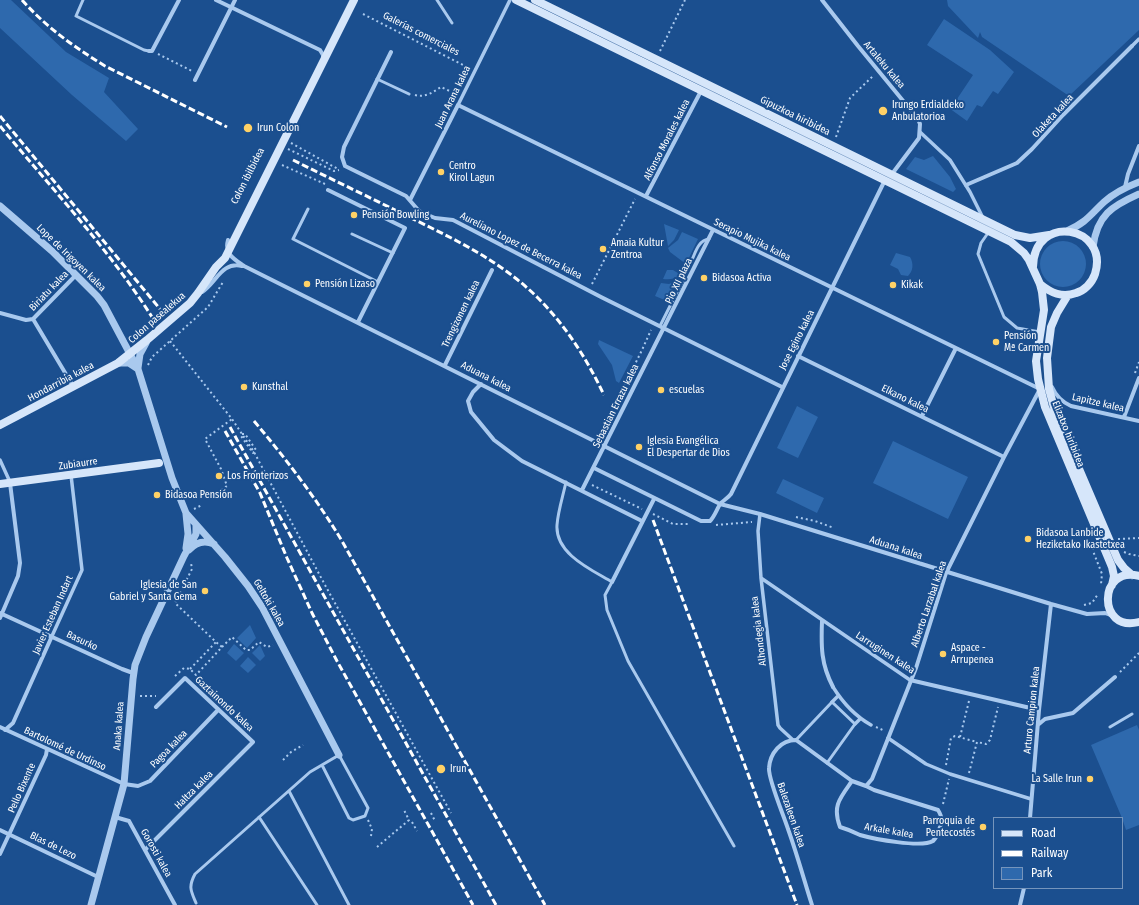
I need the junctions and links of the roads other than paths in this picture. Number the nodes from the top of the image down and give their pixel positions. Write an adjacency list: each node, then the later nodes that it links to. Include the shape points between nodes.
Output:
1 (83, 0): 16 (lane, via 76,16)
2 (180, 0): 16 (street)
3 (216, 0): 12 (street)
4 (236, 0): 12 (street)
5 (348, 0): 17 (main road, Colon ibilbidea)
6 (354, 0): 19 (main road, Colon ibilbidea)
7 (437, 0): 13 (lane)
8 (510, 0): 24 (street, Juan Arana kalea)
9 (516, 0): 22 (main road, Gipuzkoa hiribidea)
10 (535, 0): 27 (main road, Gipuzkoa hiribidea)
11 (822, 0): 25 (street, Artaleku kalea, via 918,119)
12 (232, 8): 17 (street); 21 (street)
13 (452, 23)
14 (1139, 39): 15 (street, Olaketa kalea)
15 (1132, 46): 30 (street, Olaketa kalea, via 1017,163)
16 (150, 51)
17 (322, 52): 19 (street); 45 (main road, Colon ibilbidea)
18 (390, 52): 20 (street, Aureliano Lopez de Becerra kalea)
19 (323, 61): 48 (main road, Colon ibilbidea)
20 (377, 79): 23 (lane); 35 (street, Aureliano Lopez de Becerra kalea, via 344,147 342,157 345,166)
21 (195, 80)
22 (701, 91): 28 (main road, Gipuzkoa hiribidea); 34 (street, Alfonso Morales kalea)
23 (409, 94)
24 (458, 105): 34 (street, Serapio Mujika kalea); 35 (street, Juan Arana kalea)
25 (920, 132): 27 (street, via 919,138); 30 (street, via 950,160)
26 (1139, 146): 31 (street)
27 (891, 175): 28 (street); 38 (main road, Gipuzkoa hiribidea)
28 (884, 181): 41 (main road, Elizatxo hiribidea); 58 (street, Jose Egino kalea)
29 (1139, 182): 31 (street)
30 (966, 185): 38 (street)
31 (1125, 187): 40 (street, via 1084,222)
32 (328, 190): 47 (street, via 405,228)
33 (1139, 194): 46 (street, via 1105,214 1096,230)
34 (646, 196): 39 (street, Serapio Mujika kalea)
35 (410, 200): 64 (street, Aureliano Lopez de Becerra kalea, via 419,211 435,218 452,220)
36 (0, 206): 53 (street, Lope de Irigoyen kalea)
37 (308, 209): 55 (lane, via 293,239)
38 (985, 221): 43 (main road, Gipuzkoa hiribidea, via 1022,237 1036,238)
39 (714, 230): 44 (street, Pio XII plaza); 58 (street, Serapio Mujika kalea)
40 (1068, 231): 43 (main road); 46 (main road, via 1078,233)
41 (988, 232): 51 (main road, Elizatxo hiribidea, via 1017,247); 65 (lane, via 978,254 1004,317 1016,328)
42 (352, 234): 47 (lane)
43 (1049, 235): 51 (main road, via 1036,249)
44 (709, 239): 49 (lane, Pio XII plaza, via 701,242); 64 (street, Pio XII plaza, via 668,322)
45 (228, 240): 48 (street); 54 (main road, Colon ibilbidea)
46 (1093, 247): 60 (main road, via 1097,257 1094,278 1078,292)
47 (393, 254): 55 (street)
48 (226, 255): 50 (street, Aduana kalea); 54 (main road, Colon pasealekua)
49 (691, 262)
50 (244, 266): 59 (street, via 227,267 209,287); 63 (street, Aduana kalea)
51 (1033, 267): 57 (main road, Elizatxo hiribidea)
52 (492, 270): 71 (street, Trengizonen kalea)
53 (76, 275): 62 (street, Biriatu kalea); 68 (street, Lope de Irigoyen kalea, via 104,305)
54 (210, 276): 59 (main road, Colon pasealekua)
55 (378, 282): 63 (street)
56 (682, 282): 64 (lane, Pio XII plaza)
57 (1040, 284): 60 (main road, via 1058,295); 65 (main road, Elizatxo hiribidea, via 1044,302)
58 (832, 288): 67 (street, Serapio Mujika kalea); 69 (street, Jose Egino kalea)
59 (196, 295): 66 (main road, Colon pasealekua)
60 (1068, 295): 73 (main road, Elizatxo hiribidea, via 1051,328)
61 (0, 313): 62 (street, via 26,320)
62 (33, 319): 76 (street)
63 (358, 322): 71 (street, Aduana kalea)
64 (661, 327): 77 (street, Aureliano Lopez de Becerra kalea); 83 (street, Sebastian Errazu kalea)
65 (1040, 332): 78 (main road, Elizatxo hiribidea, via 1036,361)
66 (148, 339): 68 (main road, Colon pasealekua); 72 (street, Geltoki kalea, via 140,354)
67 (956, 348): 78 (street, Serapio Mujika kalea); 79 (street)
68 (130, 354): 70 (main road, Hondarribia kalea); 72 (street, Geltoki kalea)
69 (798, 356): 77 (street, Jose Egino kalea); 79 (street, Elkano kalea)
70 (118, 363): 72 (street, via 129,363); 76 (main road, Hondarribia kalea)
71 (445, 366): 75 (street, Aduana kalea)
72 (138, 369): 84 (street, Geltoki kalea)
73 (1047, 374): 80 (street, Lapitze kalea, via 1053,390 1066,404); 105 (main road, Elizatxo hiribidea, via 1056,414 1118,560)
74 (1139, 378): 80 (street)
75 (482, 384): 83 (street, Aduana kalea); 91 (street, via 472,392 468,401 471,412 484,429 522,461)
76 (73, 386): 82 (main road, Hondarribia kalea)
77 (782, 387): 96 (street, Jose Egino kalea, via 731,494)
78 (1040, 389): 85 (street, Alberto Larzabal kalea); 108 (main road, Elizatxo hiribidea, via 1045,407 1112,567)
79 (922, 416): 85 (street, Elkano kalea)
80 (1124, 417): 81 (street, Lapitze kalea)
81 (1139, 420)
82 (0, 425)
83 (605, 446): 88 (street, Sebastian Errazu kalea); 96 (street, Aduana kalea)
84 (165, 455): 87 (street); 89 (street, Geltoki kalea)
85 (1004, 457): 104 (street, Alberto Larzabal kalea)
86 (0, 460): 92 (street)
87 (160, 463): 89 (street); 90 (main road, Zubiaurre)
88 (594, 468): 94 (street, Sebastian Errazu kalea); 95 (street)
89 (170, 471): 97 (street, Geltoki kalea)
90 (71, 475): 92 (main road, Zubiaurre); 115 (street, Javier Esteban Indart, via 82,570)
91 (566, 482): 94 (street); 107 (lane, via 557,526 559,538 566,551 577,561)
92 (10, 483): 93 (main road, Zubiaurre); 110 (street, via 20,563 18,576)
93 (0, 484)
94 (582, 490): 99 (street)
95 (654, 499): 96 (street, via 701,521 710,521); 99 (street)
96 (720, 504): 98 (street, Aduana kalea)
97 (186, 513): 100 (street, Geltoki kalea); 101 (street, Anaka kalea)
98 (760, 514): 104 (street, Aduana kalea); 106 (street, Alhondegia kalea, via 758,530)
99 (642, 521): 107 (street)
100 (198, 529): 101 (street); 102 (street, Geltoki kalea); 103 (street, Anaka kalea)
101 (188, 538): 103 (street, Anaka kalea)
102 (214, 544): 103 (street, Anaka kalea, via 199,542); 137 (street, Geltoki kalea, via 262,608)
103 (184, 556): 116 (street, Anaka kalea, via 146,637)
104 (946, 573): 109 (street, Aduana kalea); 118 (street, Alberto Larzabal kalea)
105 (1135, 576): 108 (main road, via 1122,577)
106 (761, 578): 112 (street, Larruginen kalea); 134 (street, Alhondegia kalea, via 778,724)
107 (612, 582): 150 (lane, via 605,595 607,610 628,661)
108 (1112, 585): 111 (main road, Elizatxo hiribidea, via 1107,602)
109 (1051, 604): 111 (street, Aduana kalea, via 1088,614 1105,613); 124 (street, Arturo Campion kalea)
110 (1, 615): 115 (street, Basurko)
111 (1114, 616): 113 (main road, via 1121,621)
112 (822, 621): 118 (street, Larruginen kalea); 119 (street, via 821,650 826,675)
113 (1135, 623): 114 (main road)
114 (1139, 629)
115 (52, 636): 116 (street, Basurko); 132 (street, Javier Esteban Indart, via 14,722)
116 (133, 673): 141 (street, Anaka kalea)
117 (1115, 678): 128 (street, via 1073,713 1045,719)
118 (910, 680): 124 (street, Larruginen kalea); 133 (street, Alberto Larzabal kalea)
119 (833, 687): 120 (street)
120 (838, 696): 121 (street); 126 (street)
121 (832, 702): 127 (lane); 134 (lane)
122 (156, 707): 123 (street, Gaztainondo kalea, via 185,678)
123 (218, 710): 135 (street, Gaztainondo kalea); 141 (street, Pagoa kalea, via 150,781 138,786)
124 (1039, 710): 128 (street, Arturo Campion kalea)
125 (1132, 714): 131 (lane)
126 (860, 719): 127 (street); 129 (street)
127 (855, 724): 138 (lane)
128 (1039, 724): 144 (street, Arturo Campion kalea)
129 (871, 726)
130 (0, 727): 132 (street, Bartolomé de Urdinso)
131 (1110, 727)
132 (5, 730): 136 (street, Bartolomé de Urdinso)
133 (888, 738): 142 (street, Alberto Larzabal kalea, via 872,779); 144 (street, via 926,764)
134 (794, 740): 138 (street, Arkale kalea); 160 (street, Balezaleen kalea, via 780,745 775,750 769,773)
135 (253, 742): 151 (street, Haltza kalea)
136 (47, 749): 141 (street, Bartolomé de Urdinso); 149 (street, Pello Bixente)
137 (339, 755): 139 (lane); 139 (lane, via 368,808 366,816 354,820 349,818)
138 (827, 763): 140 (street, Arkale kalea)
139 (322, 765): 143 (lane)
140 (852, 781): 142 (street, Arkale kalea); 142 (street, Arkale kalea, via 838,805 836,815 840,826 861,835 910,844 925,844 936,838 942,820 938,810)
141 (124, 784): 145 (street, Anaka kalea)
142 (866, 786)
143 (289, 791): 146 (lane); 159 (lane)
144 (1031, 799): 147 (street, Arturo Campion kalea)
145 (115, 817): 151 (street, Gorosti kalea, via 129,821); 153 (street, Anaka kalea)
146 (259, 817): 155 (lane, via 195,874 190,890); 158 (lane)
147 (1030, 817)
148 (0, 830): 149 (street, Blas de Lezo)
149 (9, 834): 152 (street, Pello Bixente); 153 (street, Blas de Lezo)
150 (734, 846)
151 (145, 850): 157 (street, Gorosti kalea)
152 (0, 854)
153 (98, 878): 156 (street, Anaka kalea)
154 (1024, 889): 161 (street)
155 (196, 903)
156 (93, 904)
157 (175, 905)
158 (318, 905)
159 (349, 905)
160 (812, 905)
161 (1020, 905)

